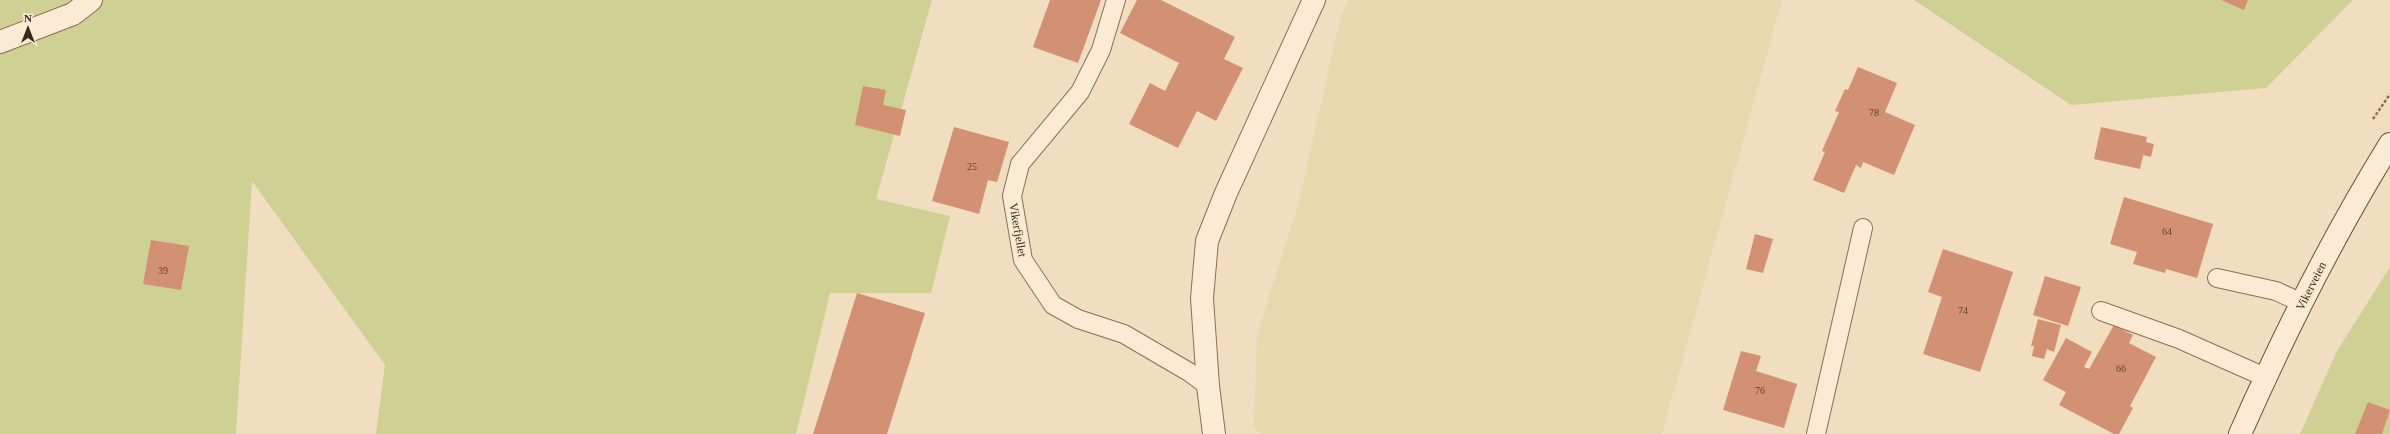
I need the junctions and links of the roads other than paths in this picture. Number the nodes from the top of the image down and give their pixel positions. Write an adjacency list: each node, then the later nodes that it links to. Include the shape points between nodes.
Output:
1 (91, 0): 4 (street, via 73,14)
2 (1116, 0): 11 (lane, Vikerfjellet, via 1101,50 1080,92 1020,164 1012,196 1023,260 1053,305 1078,319 1124,334)
3 (1314, 0): 11 (street, via 1226,192 1207,242 1202,298)
4 (0, 42)
5 (2390, 144): 8 (street, Vikerveien, via 2355,201)
6 (1863, 228): 13 (lane)
7 (2217, 278): 8 (lane, via 2276,291)
8 (2302, 303): 10 (street, Vikerveien)
9 (2101, 311): 10 (lane, via 2179,339)
10 (2267, 378): 14 (street, Vikerveien)
11 (1208, 386): 12 (street)
12 (1214, 434)
13 (1816, 434)
14 (2240, 434)

